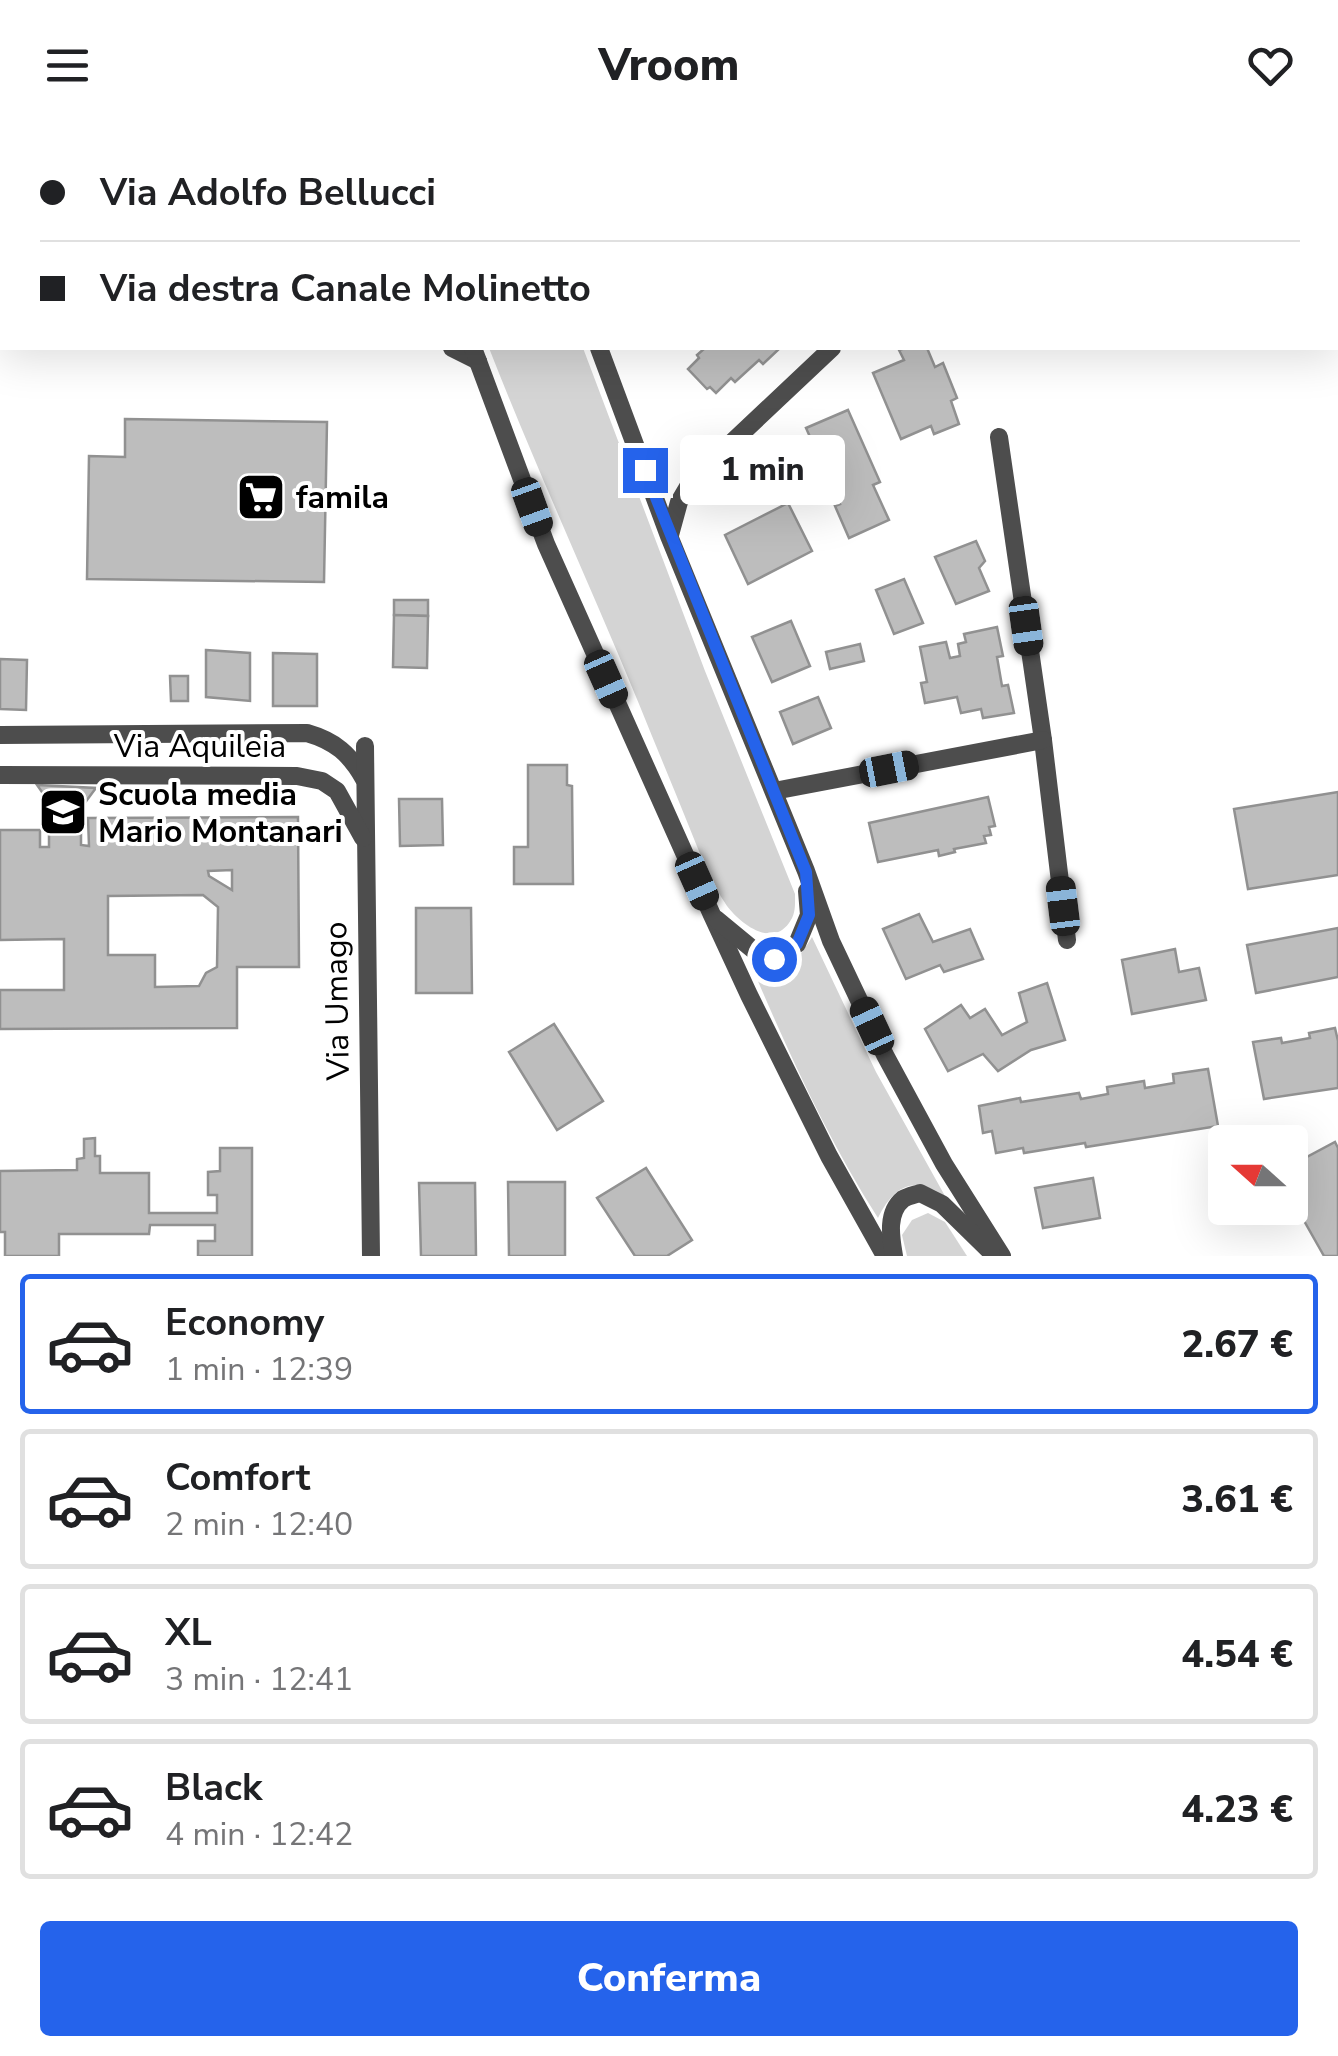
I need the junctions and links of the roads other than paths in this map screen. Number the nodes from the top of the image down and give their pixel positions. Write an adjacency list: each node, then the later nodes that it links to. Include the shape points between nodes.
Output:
1 (600, 350): 5 (street)
2 (830, 350): 5 (street, via 692,480)
3 (476, 354): 14 (street, via 546,544)
4 (1000, 438): 7 (street)
5 (670, 536): 11 (street)
6 (0, 735): 10 (street, Via Aquileia, via 307,733 340,748)
7 (1043, 740): 11 (street); 15 (street)
8 (364, 746): 10 (street, Via Umago)
9 (0, 775): 12 (street, Via Aquileia, via 322,780 337,791)
10 (365, 779): 12 (street, Via Umago)
11 (774, 792): 13 (street)
12 (365, 842): 16 (street, Via Umago)
13 (806, 872): 14 (street, via 809,915 797,944 774,959); 19 (street, via 885,1055)
14 (712, 915): 17 (street)
15 (1067, 940)
16 (371, 1256)
17 (885, 1256)
18 (894, 1256): 19 (street, via 893,1216 902,1200 920,1193 942,1204)
19 (998, 1256)

